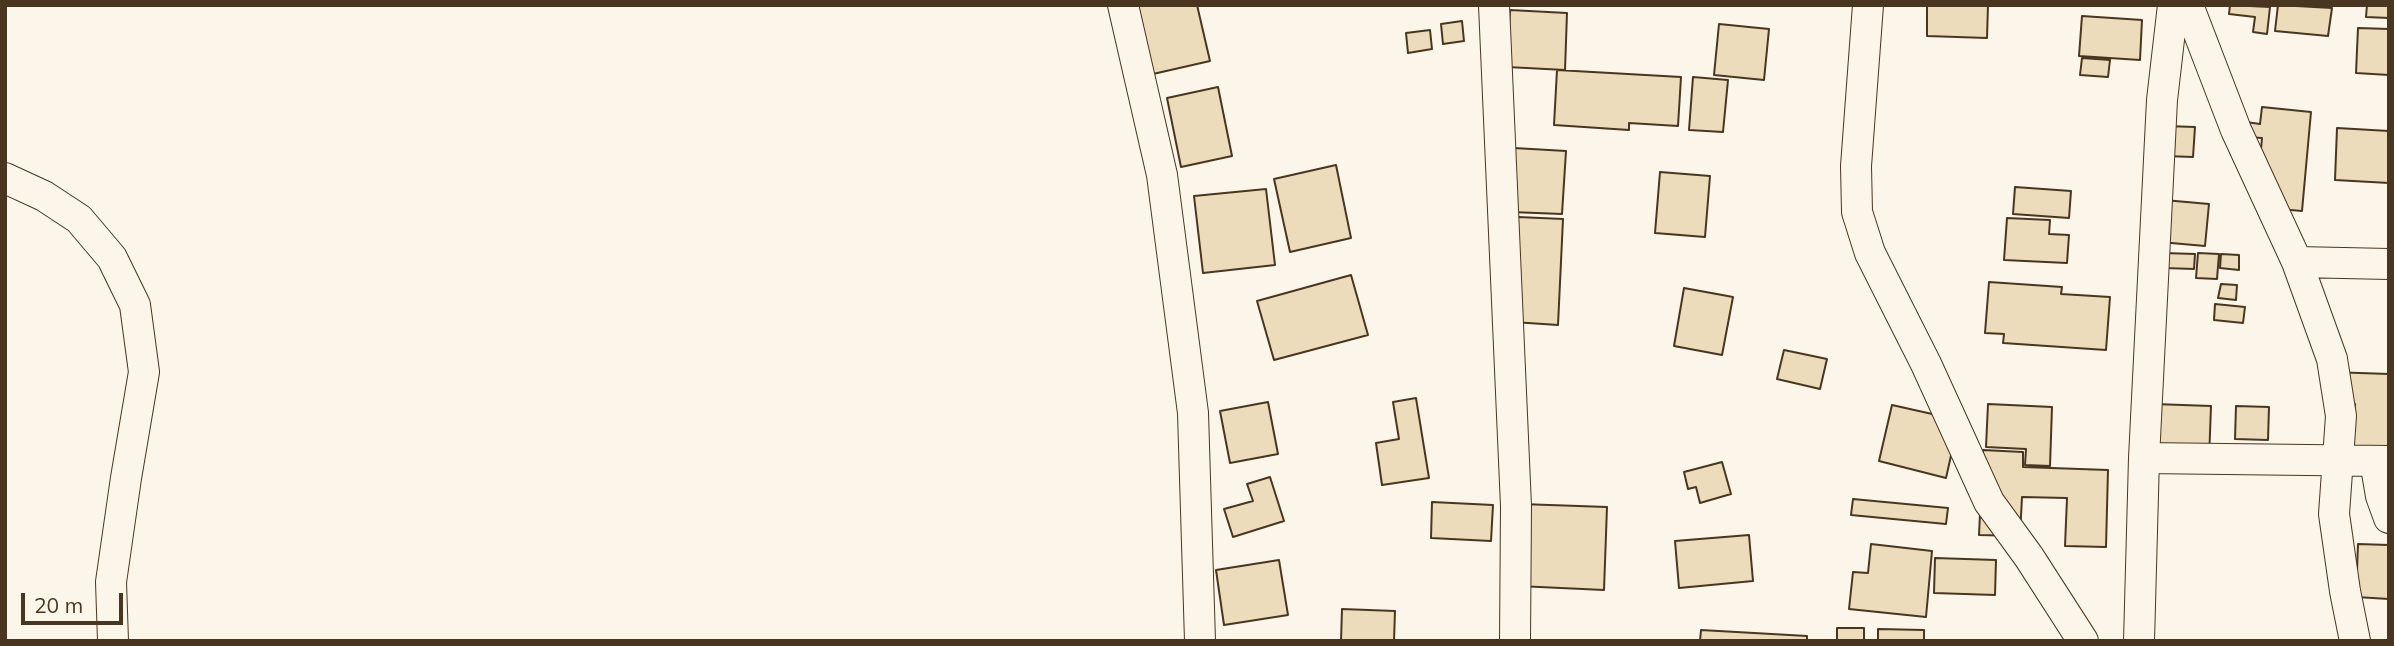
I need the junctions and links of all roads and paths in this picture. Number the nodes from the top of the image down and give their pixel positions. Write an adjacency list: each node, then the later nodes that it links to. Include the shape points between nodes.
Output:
1 (1123, 5): 14 (street, via 1162,175 1193,412)
2 (1494, 5): 15 (street, via 1516,506)
3 (1868, 5): 16 (street, via 1856,166 1857,212 1870,253 1989,502)
4 (2174, 5): 9 (street, via 2162,100)
5 (2188, 5): 7 (street, via 2236,130)
6 (5, 178): 13 (street, via 79,219 112,258 135,305 144,372 111,582)
7 (2297, 262): 8 (street); 10 (street, via 2332,359 2341,416)
8 (2389, 264)
9 (2144, 458): 10 (street); 17 (street)
10 (2338, 460): 11 (street); 18 (street, via 2334,514)
11 (2382, 461): 12 (street, via 2381,496)
12 (2389, 518)
13 (113, 641)
14 (1200, 641)
15 (1515, 641)
16 (2083, 641)
17 (2139, 641)
18 (2356, 641)

